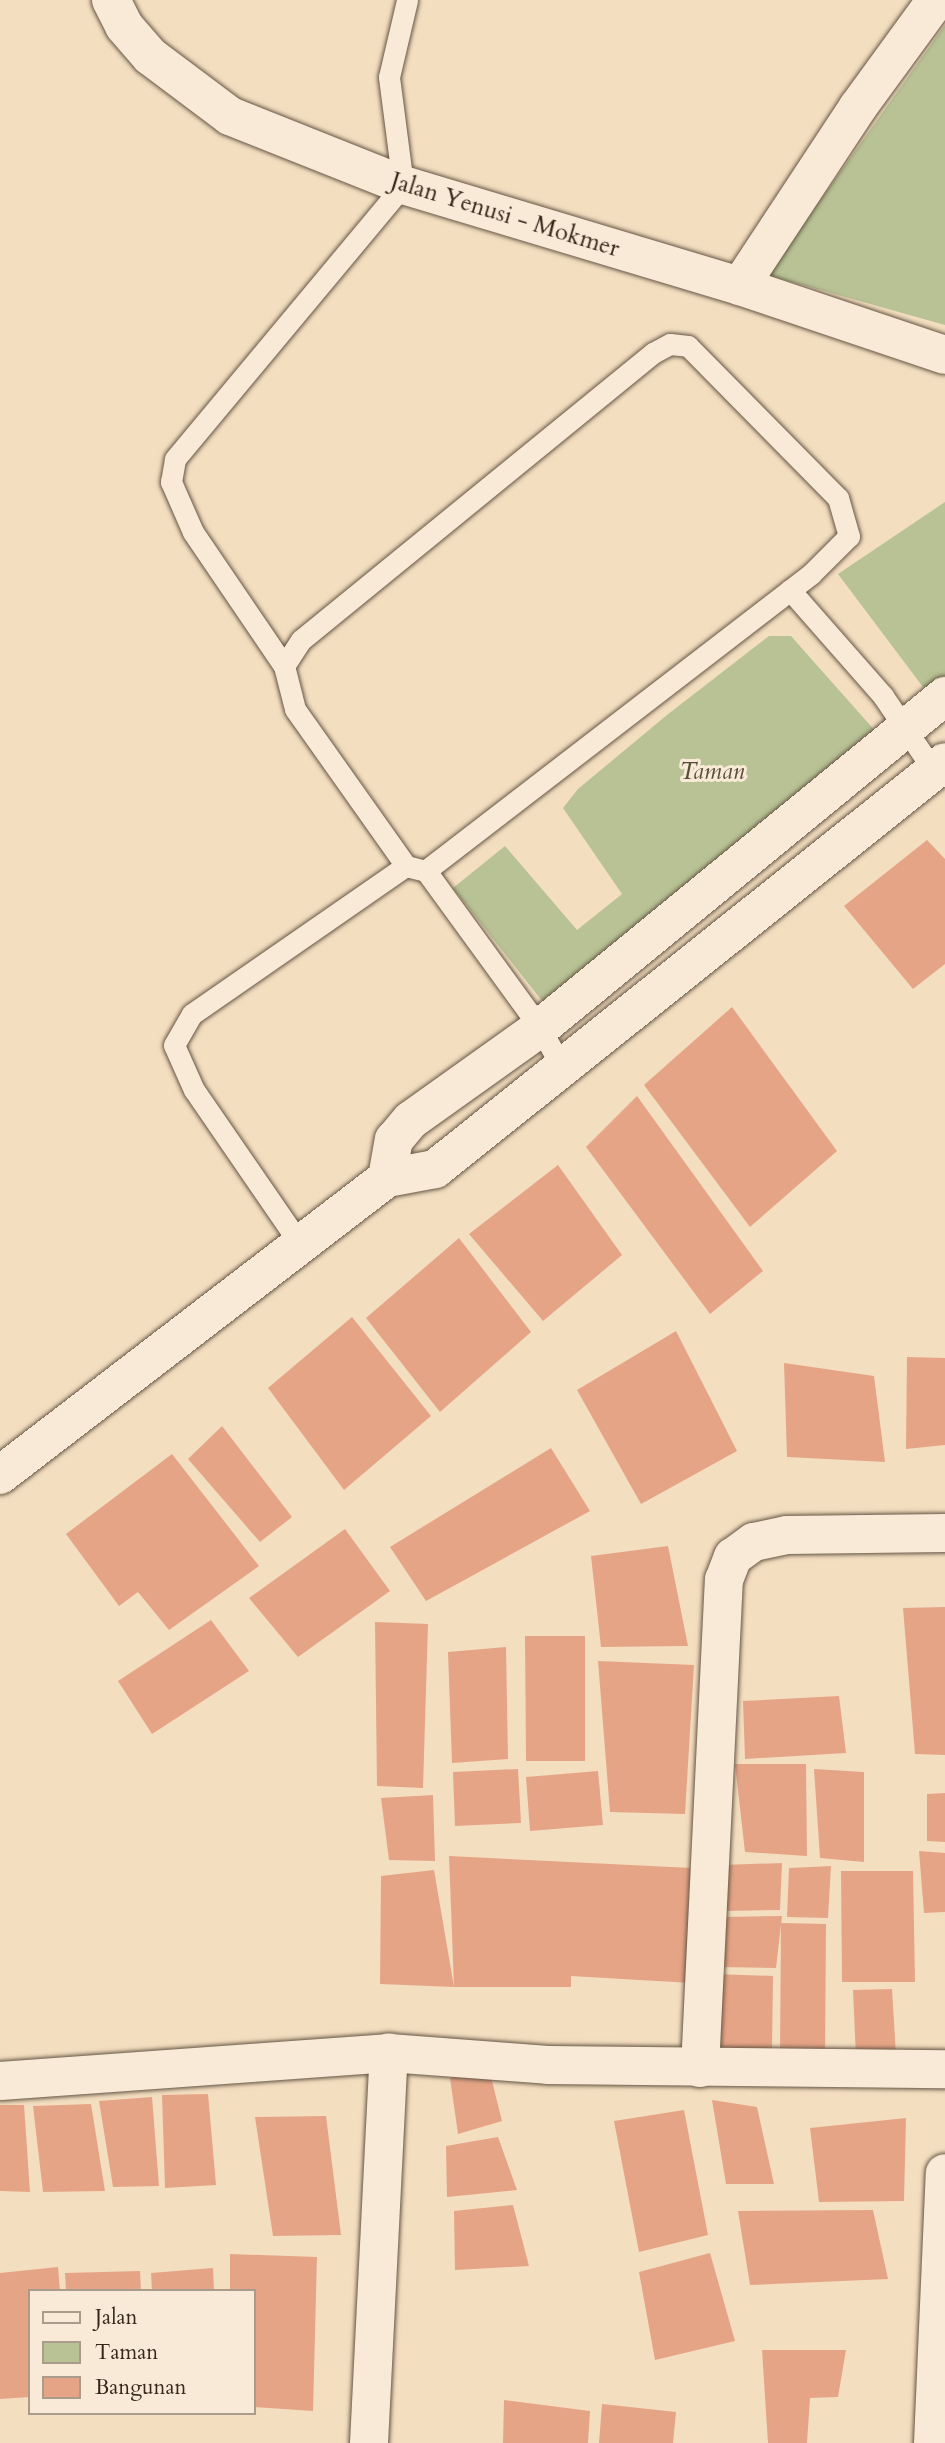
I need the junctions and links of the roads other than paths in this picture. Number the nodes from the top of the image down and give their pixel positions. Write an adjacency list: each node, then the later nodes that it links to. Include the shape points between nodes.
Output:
1 (111, 0): 4 (main road, Jalan Yenusi - Mokmer, via 124,26 150,56 230,116)
2 (407, 0): 4 (lane, via 389,77)
3 (936, 0): 5 (main road, via 858,107)
4 (403, 185): 5 (main road, Jalan Yenusi - Mokmer); 8 (lane, via 176,459 171,482 179,506)
5 (740, 286): 6 (main road, Jalan Yenusi - Mokmer)
6 (945, 355)
7 (790, 590): 8 (lane, via 849,536 838,498 705,360 688,346 670,344 653,353 301,640); 10 (lane); 12 (lane)
8 (284, 666): 12 (lane, via 295,709)
9 (945, 696): 10 (main road)
10 (906, 725): 11 (lane); 13 (main road)
11 (940, 766): 14 (main road)
12 (416, 868): 13 (lane); 16 (lane, via 192,1014 174,1045 194,1090)
13 (540, 1028): 14 (lane); 15 (main road, via 402,1130 394,1140)
14 (563, 1069): 15 (main road, via 435,1169)
15 (387, 1178): 16 (main road)
16 (300, 1244): 17 (main road)
17 (0, 1475)
18 (945, 1533): 20 (main road, via 787,1535 754,1542 733,1557 724,1580)
19 (389, 2053): 20 (main road, via 548,2065); 22 (main road); 24 (main road)
20 (700, 2068): 21 (main road)
21 (945, 2069)
22 (0, 2081)
23 (945, 2173): 25 (main road)
24 (369, 2443)
25 (933, 2443)

